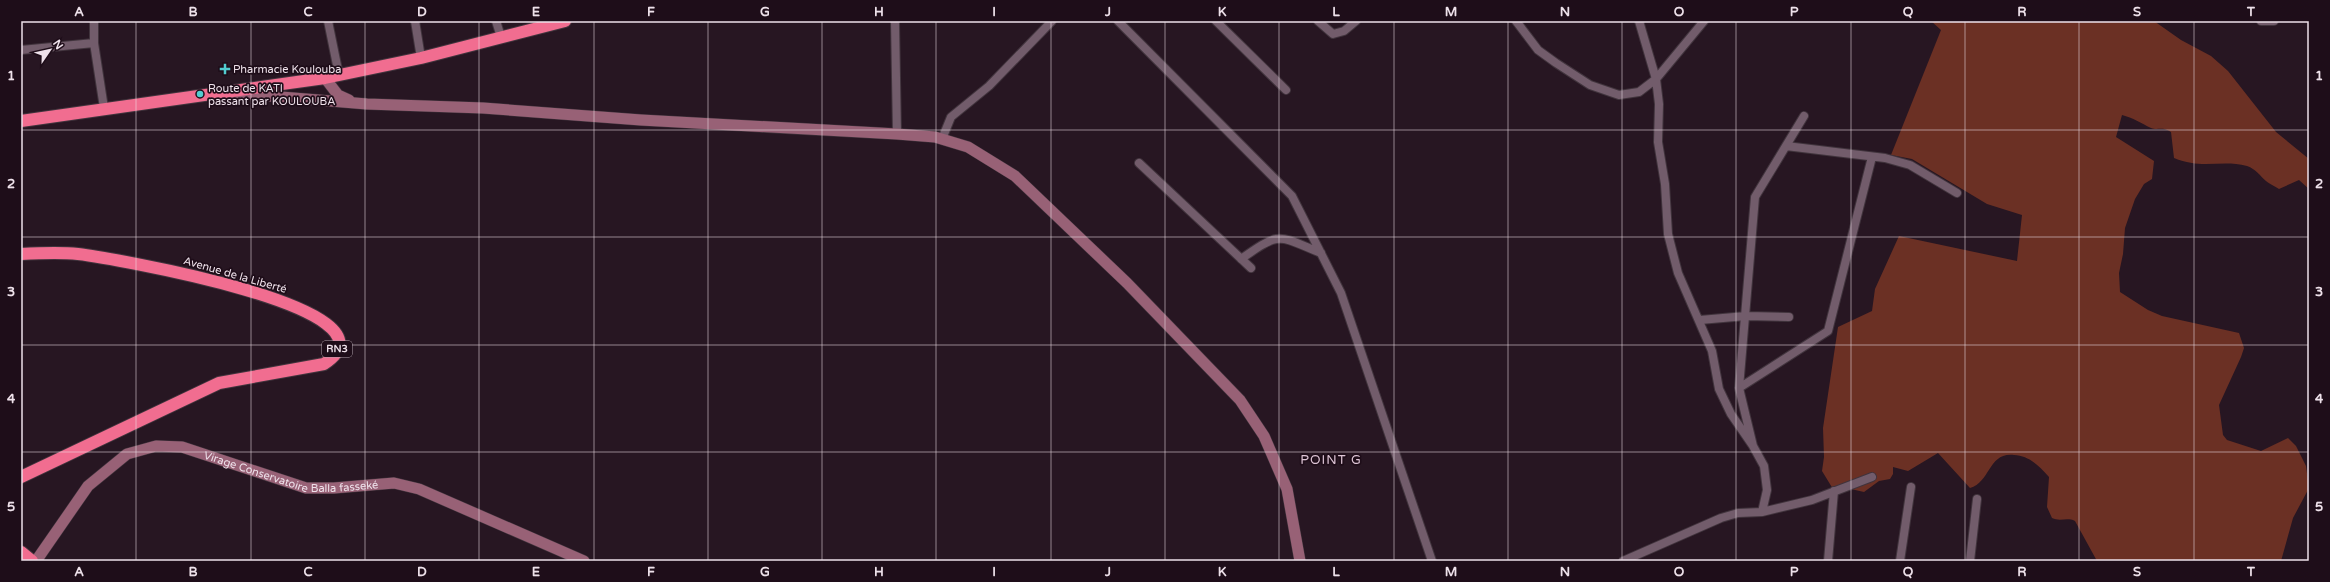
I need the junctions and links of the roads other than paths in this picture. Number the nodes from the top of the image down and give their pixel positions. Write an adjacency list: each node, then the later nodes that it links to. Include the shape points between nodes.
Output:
1 (94, 21): 19 (street)
2 (328, 21): 22 (street)
3 (415, 21): 21 (street)
4 (496, 21): 18 (street)
5 (565, 21): 17 (highway)
6 (896, 21): 31 (street)
7 (1052, 21): 32 (street, via 988,86 951,117)
8 (1118, 21): 37 (street, via 1292,196)
9 (1216, 21): 25 (street)
10 (1318, 21): 11 (street, via 1333,34 1344,31)
11 (1356, 21)
12 (1516, 21): 24 (street, via 1538,50 1590,85 1619,95 1639,92)
13 (1639, 21): 24 (street)
14 (1704, 21): 24 (street)
15 (2261, 21): 16 (street)
16 (2274, 21)
17 (540, 25): 18 (highway)
18 (501, 37): 21 (highway)
19 (94, 43): 20 (street); 28 (street)
20 (21, 50)
21 (421, 58): 22 (highway)
22 (339, 75): 23 (highway)
23 (325, 78): 26 (highway); 27 (street, via 338,95)
24 (1656, 79): 43 (street, via 1659,104 1658,142 1668,234 1678,273)
25 (1286, 90)
26 (229, 93): 27 (street); 28 (highway)
27 (367, 104): 31 (street, via 483,108 640,120)
28 (104, 108): 30 (highway)
29 (1804, 116): 33 (street)
30 (21, 121)
31 (897, 134): 32 (street)
32 (942, 139): 56 (street, via 968,147 1015,176 1126,283 1240,400 1264,436 1287,489)
33 (1786, 146): 34 (street); 41 (street, via 1755,197)
34 (1872, 157): 36 (street, via 1910,165); 44 (street, via 1828,331)
35 (1139, 163): 39 (street)
36 (1958, 193)
37 (1321, 253): 39 (street, via 1282,238 1272,238); 57 (street, via 1342,293)
38 (21, 254): 46 (highway, Avenue de la Liberté / RN3, via 45,252 115,259 262,294 319,319 332,329 338,340 336,353 324,364 219,382)
39 (1241, 259): 40 (street)
40 (1251, 268)
41 (1746, 316): 42 (street); 43 (street); 44 (street)
42 (1789, 317)
43 (1700, 320): 45 (street, via 1712,351 1719,389 1732,414)
44 (1739, 388): 45 (street)
45 (1754, 446): 51 (street, via 1764,466 1767,490)
46 (21, 477)
47 (1872, 477): 49 (street)
48 (1911, 488): 60 (street)
49 (1834, 491): 51 (street, via 1812,500); 59 (street)
50 (1977, 499): 61 (street)
51 (1762, 512): 58 (street, via 1738,513 1721,518)
52 (21, 552): 53 (highway)
53 (32, 561)
54 (36, 561): 55 (street, Virage Conservatoire Balla fasseké, via 88,486 127,454 156,446 182,447 306,488 394,483 419,489)
55 (584, 561)
56 (1300, 561)
57 (1432, 561)
58 (1623, 561)
59 (1828, 561)
60 (1900, 561)
61 (1970, 561)

